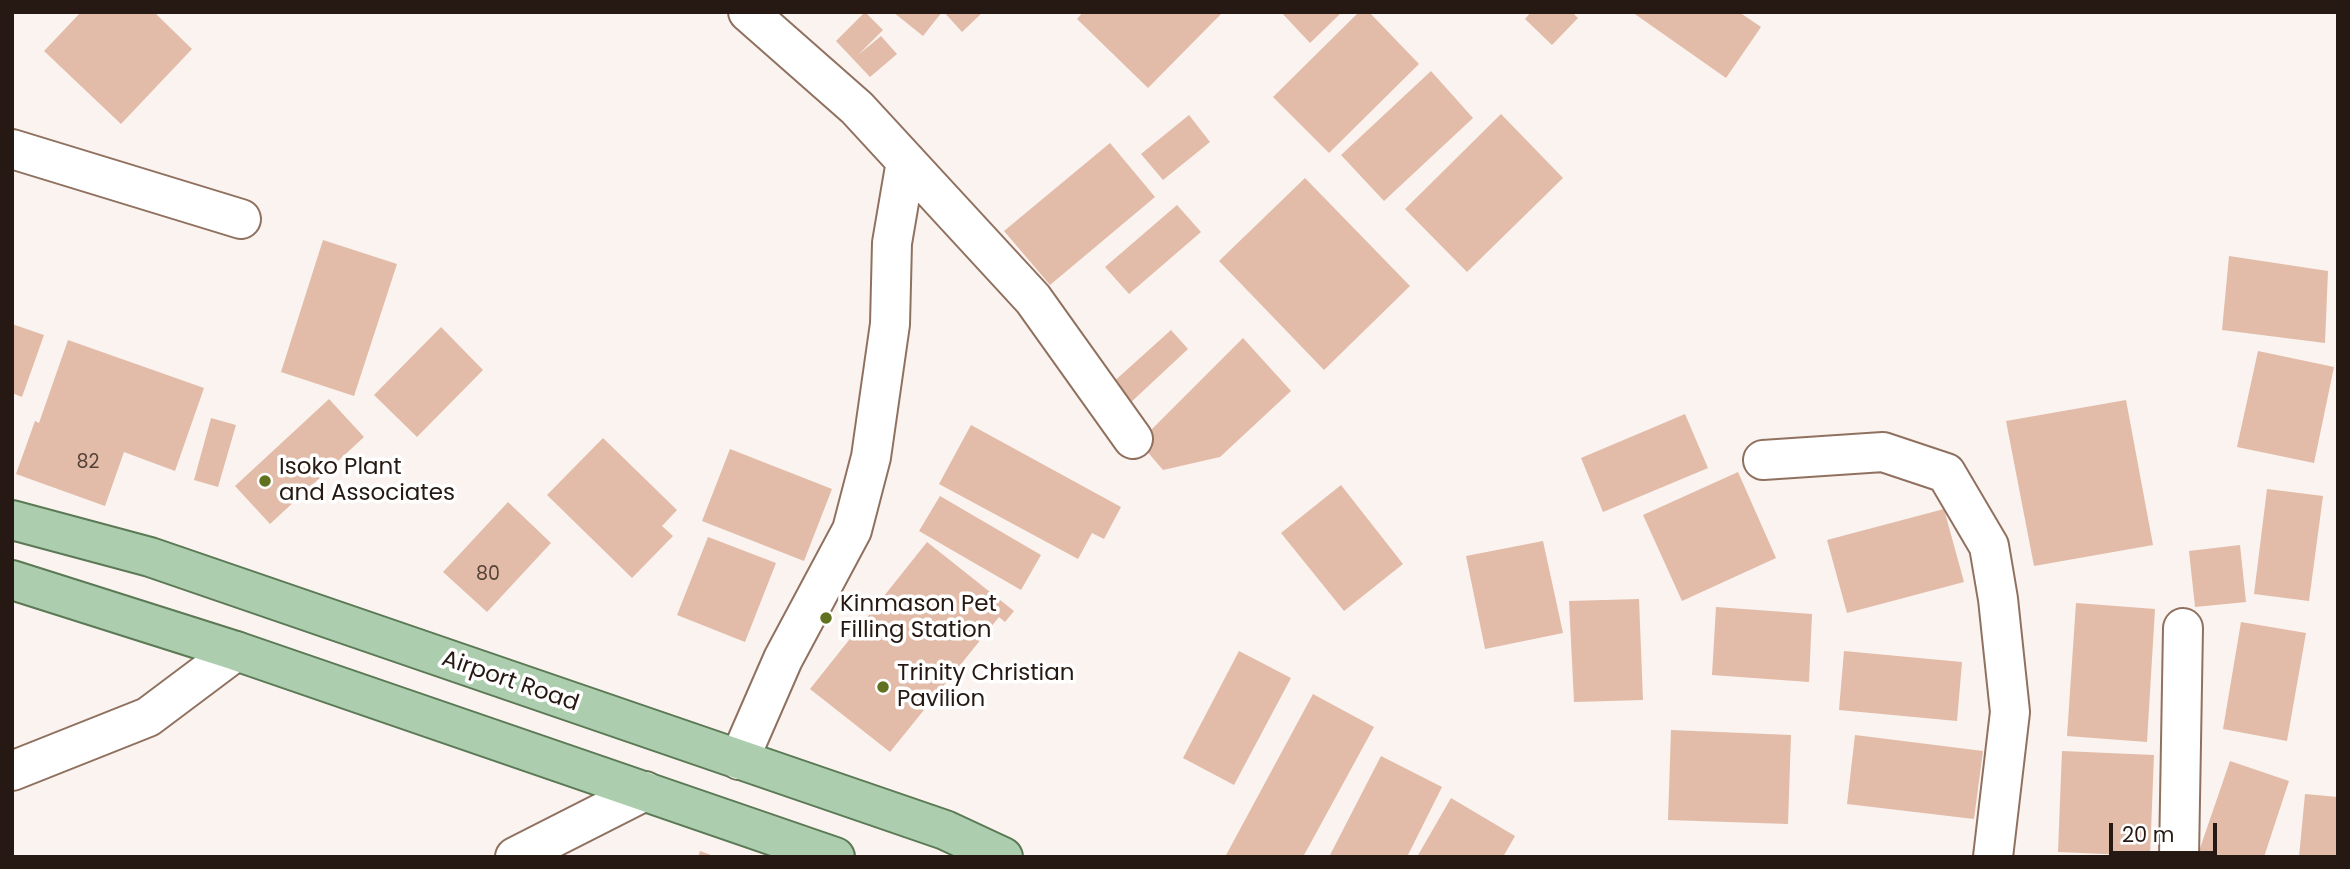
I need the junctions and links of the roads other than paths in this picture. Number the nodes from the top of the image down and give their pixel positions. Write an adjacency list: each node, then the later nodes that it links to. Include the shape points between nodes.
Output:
1 (748, 12): 3 (street, via 857,108)
2 (12, 149): 4 (street)
3 (906, 161): 5 (street, via 1033,299); 11 (street, via 892,243 890,324 870,457 852,530 783,659)
4 (241, 219)
5 (1133, 439)
6 (1763, 460): 17 (street, via 1883,452 1946,472 1989,546 2010,712)
7 (12, 520): 11 (main road, Airport Road, via 150,557)
8 (12, 580): 10 (main road)
9 (2183, 628): 18 (street)
10 (236, 651): 12 (street, via 148,717); 13 (main road)
11 (739, 760): 16 (main road, Airport Road, via 945,830)
12 (12, 771)
13 (645, 791): 14 (street); 15 (main road)
14 (515, 857)
15 (835, 857)
16 (1003, 857)
17 (1993, 857)
18 (2179, 857)

